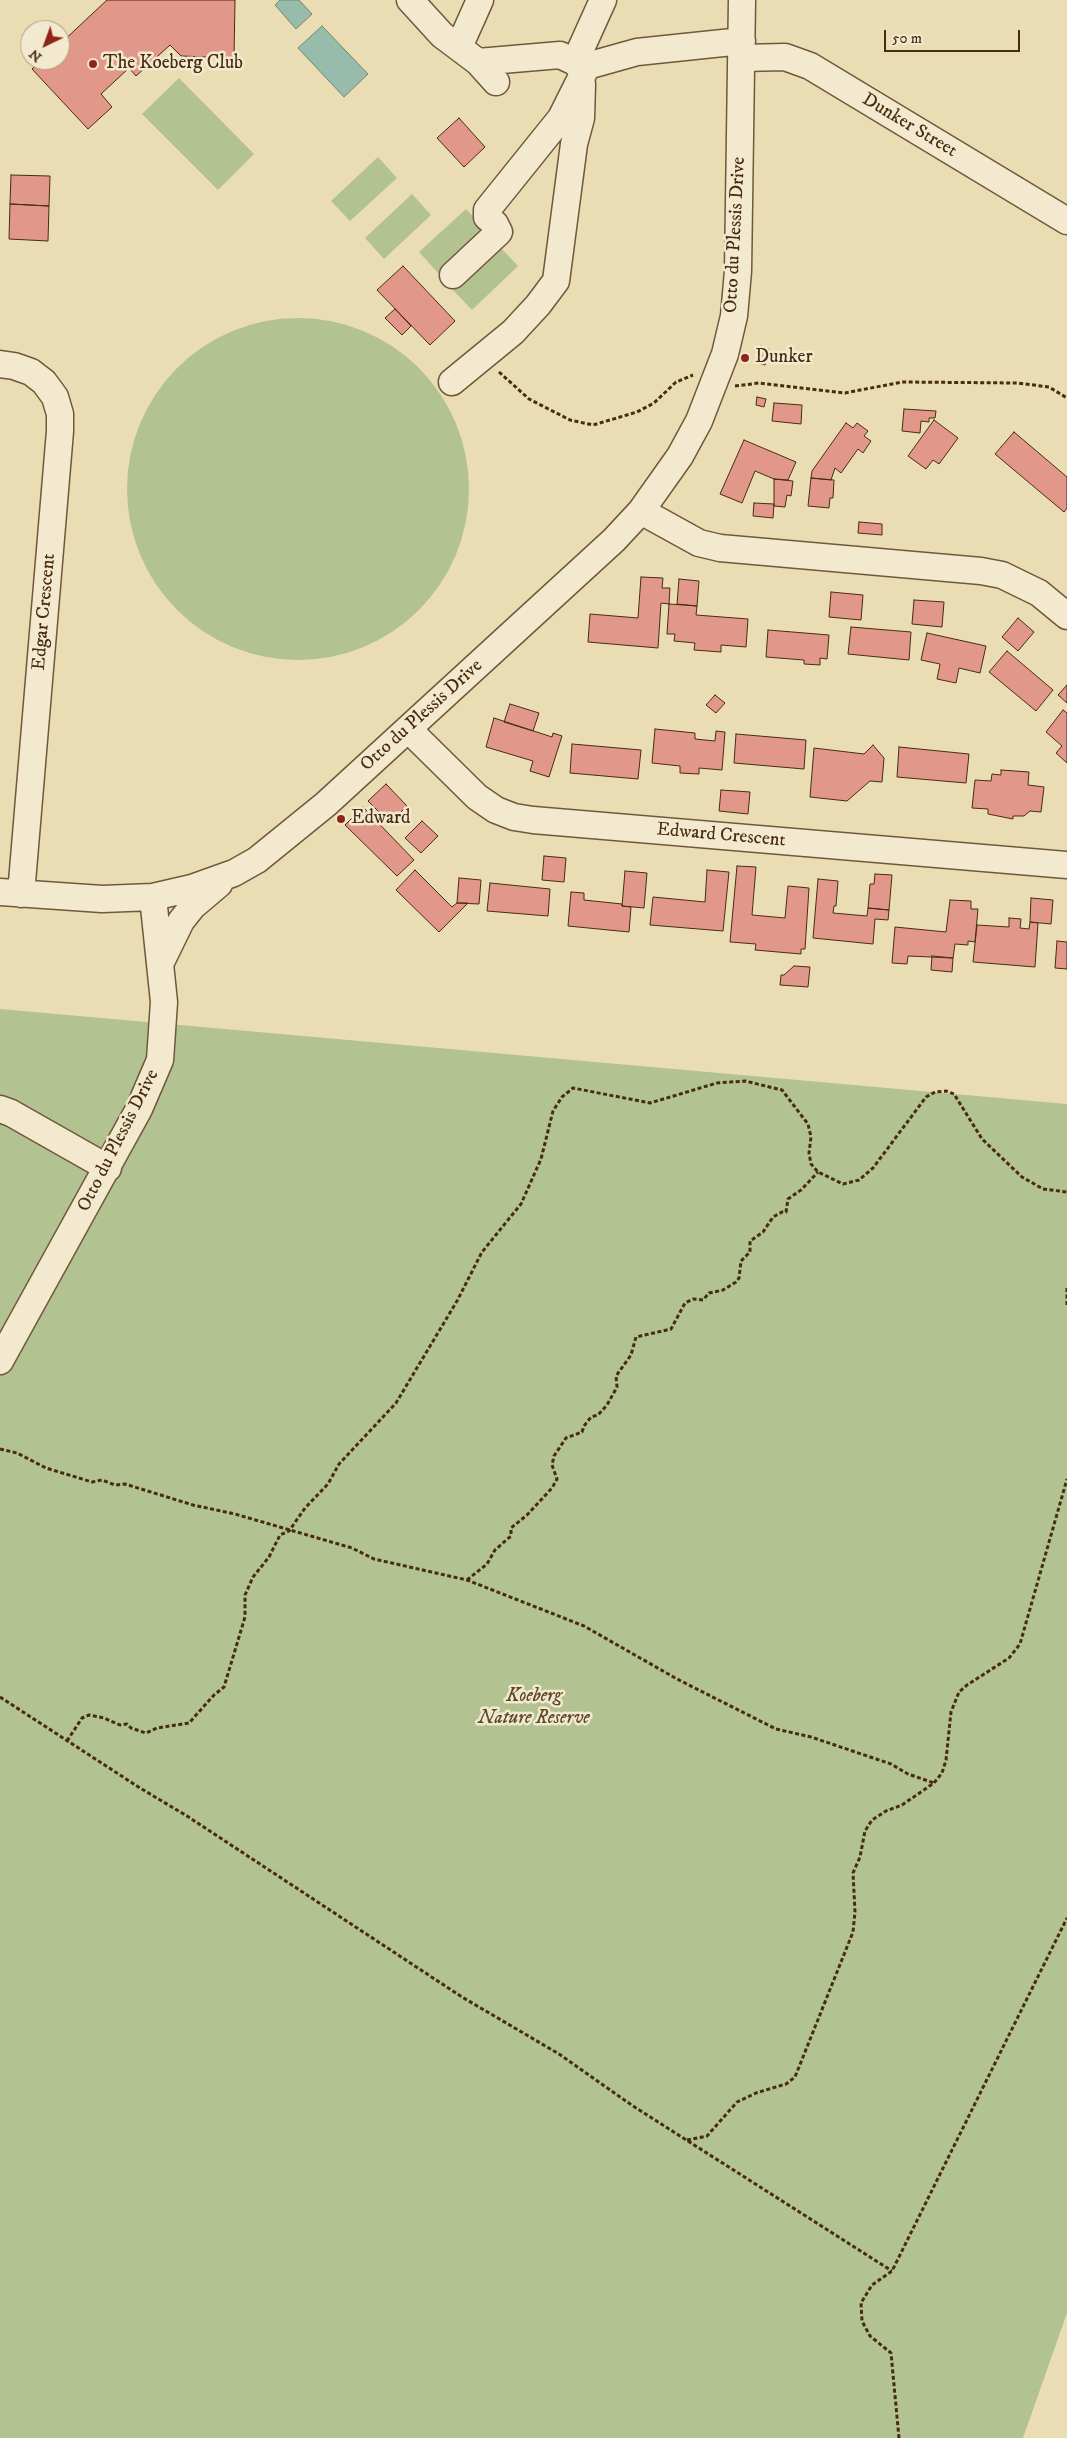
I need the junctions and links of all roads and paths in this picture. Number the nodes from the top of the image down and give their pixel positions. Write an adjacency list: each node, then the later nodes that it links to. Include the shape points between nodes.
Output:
1 (410, 0): 6 (street, via 442,34)
2 (480, 0): 6 (street)
3 (603, 0): 7 (street)
4 (742, 0): 5 (street, Otto du Plessis Drive)
5 (742, 50): 7 (street, Dunker Street, via 637,52 594,63); 9 (street, Dunker Street, via 785,57 810,66); 13 (street, Otto du Plessis Drive, via 738,271 734,316)
6 (469, 55): 7 (street, via 560,55); 8 (street)
7 (580, 71): 10 (street, via 561,118 487,210 487,217 499,232); 11 (street, via 582,118 574,144 556,281 513,332)
8 (496, 82)
9 (1067, 221)
10 (453, 275)
11 (483, 356): 13 (path, via 529,399 570,420 593,424 637,412 654,403 676,382 690,376 700,374); 14 (street)
12 (0, 364): 21 (street, Edgar Crescent, via 30,372 44,382 55,397 60,414)
13 (716, 380): 15 (path, via 734,386 759,383 845,393 902,382 1018,384 1049,388); 16 (street, Otto du Plessis Drive, via 680,456)
14 (452, 382)
15 (1067, 398)
16 (642, 511): 17 (street, via 684,536 720,548 1002,575 1039,593); 18 (street, Otto du Plessis Drive)
17 (1067, 616)
18 (408, 729): 19 (street, Edward Crescent, via 477,797 514,817); 20 (street, Otto du Plessis Drive, via 300,826 257,860)
19 (1067, 865)
20 (234, 873): 22 (street, Otto du Plessis Drive, via 192,888); 23 (street, via 193,906 181,920)
21 (10, 893): 22 (street, via 102,899)
22 (152, 897): 23 (street, Otto du Plessis Drive)
23 (161, 962): 25 (street, Otto du Plessis Drive, via 164,1002 160,1060 140,1109)
24 (0, 1109): 25 (street)
25 (108, 1168): 30 (street, Otto du Plessis Drive)
26 (818, 1172): 27 (path, via 843,1184 859,1180 891,1146 926,1097 946,1091 954,1094 982,1139 1022,1177 1043,1189); 33 (path, via 811,1164 808,1124 782,1090 745,1081 717,1083 650,1103 573,1088 553,1111 540,1159 521,1204 482,1252 457,1301 396,1403 339,1464 328,1484); 34 (path, via 802,1190 788,1198 786,1212 773,1218 763,1232 750,1241 750,1252 742,1261 740,1278 736,1282 723,1290 709,1293 702,1300 685,1303 670,1329 636,1338 631,1355 616,1376 617,1387 607,1405 598,1415 590,1417 582,1432 566,1438 554,1456 552,1465 557,1479 552,1488 512,1528 511,1536 495,1550 487,1564)
27 (1067, 1192)
28 (1067, 1288): 29 (path)
29 (1067, 1307)
30 (0, 1360)
31 (0, 1450): 33 (path, via 17,1453 46,1468 92,1482 102,1480 125,1484)
32 (1067, 1479): 37 (path, via 1020,1644 1009,1658 959,1692 951,1712 946,1760)
33 (289, 1531): 34 (path, via 352,1548 374,1559); 36 (path, via 280,1535 244,1595 246,1617 228,1681 189,1723 146,1733 128,1724 120,1726 89,1715 82,1718)
34 (467, 1580): 37 (path, via 584,1626 677,1679 776,1729 811,1737 891,1764)
35 (0, 1698): 36 (path)
36 (67, 1741): 39 (path, via 462,1997 559,2054)
37 (934, 1783): 39 (path, via 872,1820 866,1831 860,1857 852,1873 853,1932 794,2077 786,2084 737,2102 707,2136)
38 (1067, 1918): 40 (path)
39 (686, 2140): 40 (path)
40 (892, 2271): 41 (path, via 872,2285 861,2303 862,2321 870,2336 891,2352)
41 (899, 2438)

